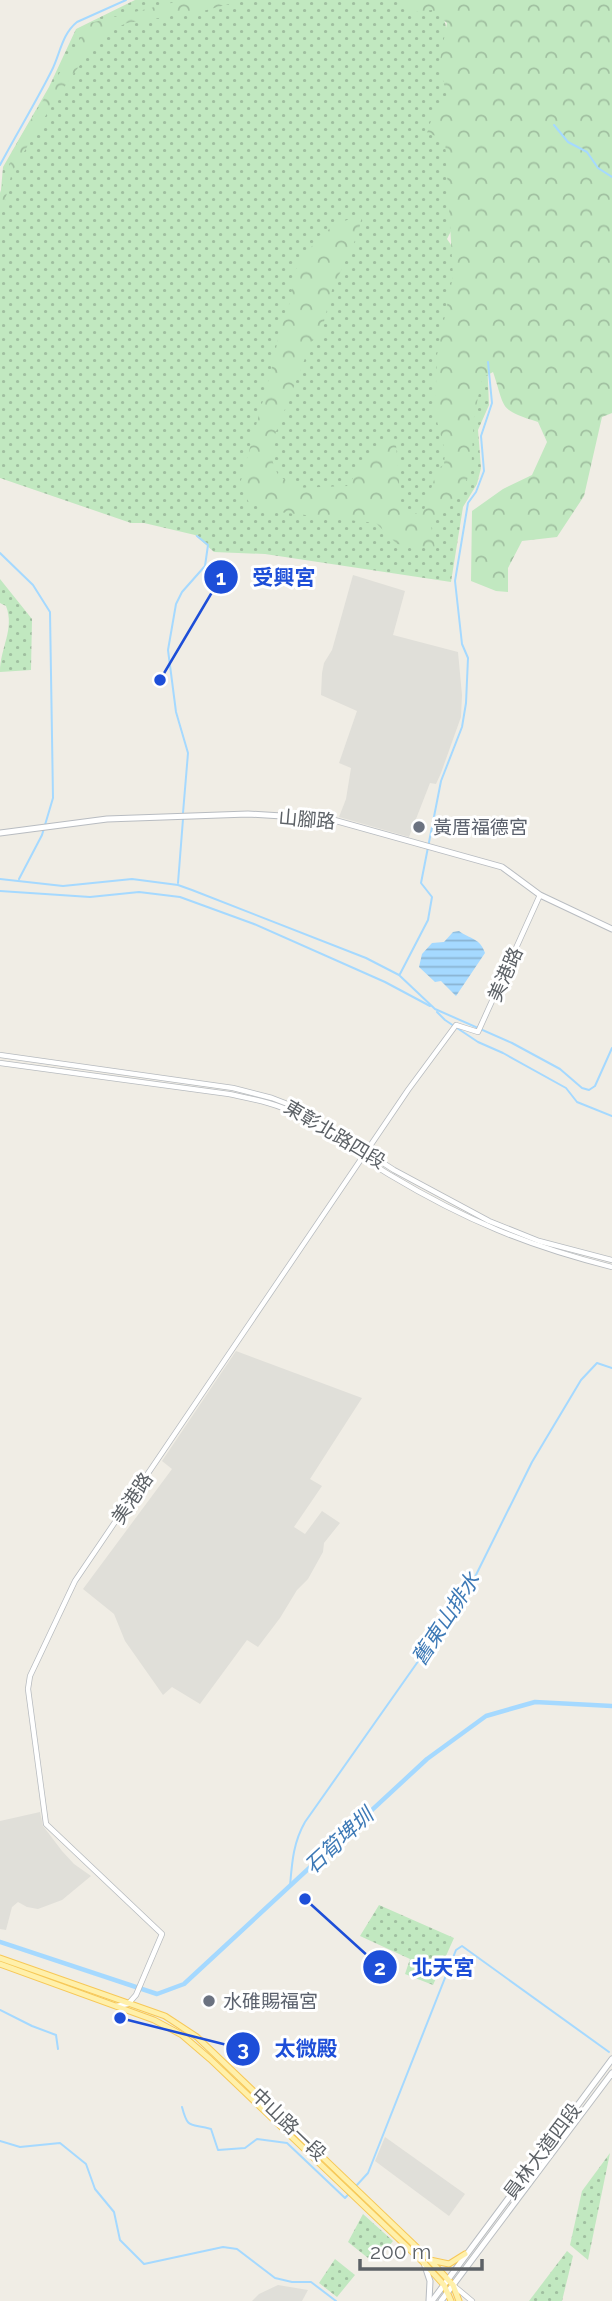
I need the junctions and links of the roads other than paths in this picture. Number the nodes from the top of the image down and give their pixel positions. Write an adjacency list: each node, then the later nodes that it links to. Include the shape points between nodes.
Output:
1 (0, 833): 2 (main road, 山腳路, via 107,820 248,814 330,819 502,867)
2 (540, 895): 3 (main road, 山腳路); 8 (street, 美港路, via 478,1032 454,1027)
3 (612, 929)
4 (0, 1055): 6 (street, 東彰北路四段)
5 (0, 1063): 7 (street, 東彰北路四段)
6 (90, 1068): 7 (street); 8 (street, 東彰北路四段, via 249,1091 298,1108)
7 (90, 1075): 9 (street, 東彰北路四段, via 264,1102 295,1114)
8 (366, 1152): 9 (street, 美港路); 10 (street, 東彰北路四段, via 489,1221 540,1241)
9 (362, 1158): 11 (street, 東彰北路四段, via 484,1226 537,1247); 14 (street, 美港路, via 75,1581 30,1676 46,1824 162,1934)
10 (612, 1260)
11 (612, 1267)
12 (0, 1958): 14 (main road, 中山路一段)
13 (0, 1964): 15 (main road, 中山路一段)
14 (128, 2004): 15 (street); 19 (main road, 中山路一段, via 165,2016 197,2037)
15 (115, 2007): 19 (main road, 中山路一段, via 182,2035)
16 (612, 2059): 18 (main road, 員林大道四段)
17 (612, 2073): 22 (main road, 員林大道四段)
18 (465, 2254): 19 (main road, via 449,2264); 20 (main road, 員林大道四段)
19 (426, 2261): 20 (main road); 21 (main road); 25 (main road)
20 (448, 2278): 21 (main road, 員林大道四段); 22 (main road)
21 (444, 2285): 23 (main road); 25 (main road, 員林大道四段)
22 (453, 2285): 23 (main road, 員林大道四段); 24 (main road); 27 (street)
23 (448, 2291): 24 (main road); 26 (main road, 員林大道四段)
24 (457, 2300)
25 (430, 2301)
26 (441, 2301)
27 (472, 2301)

